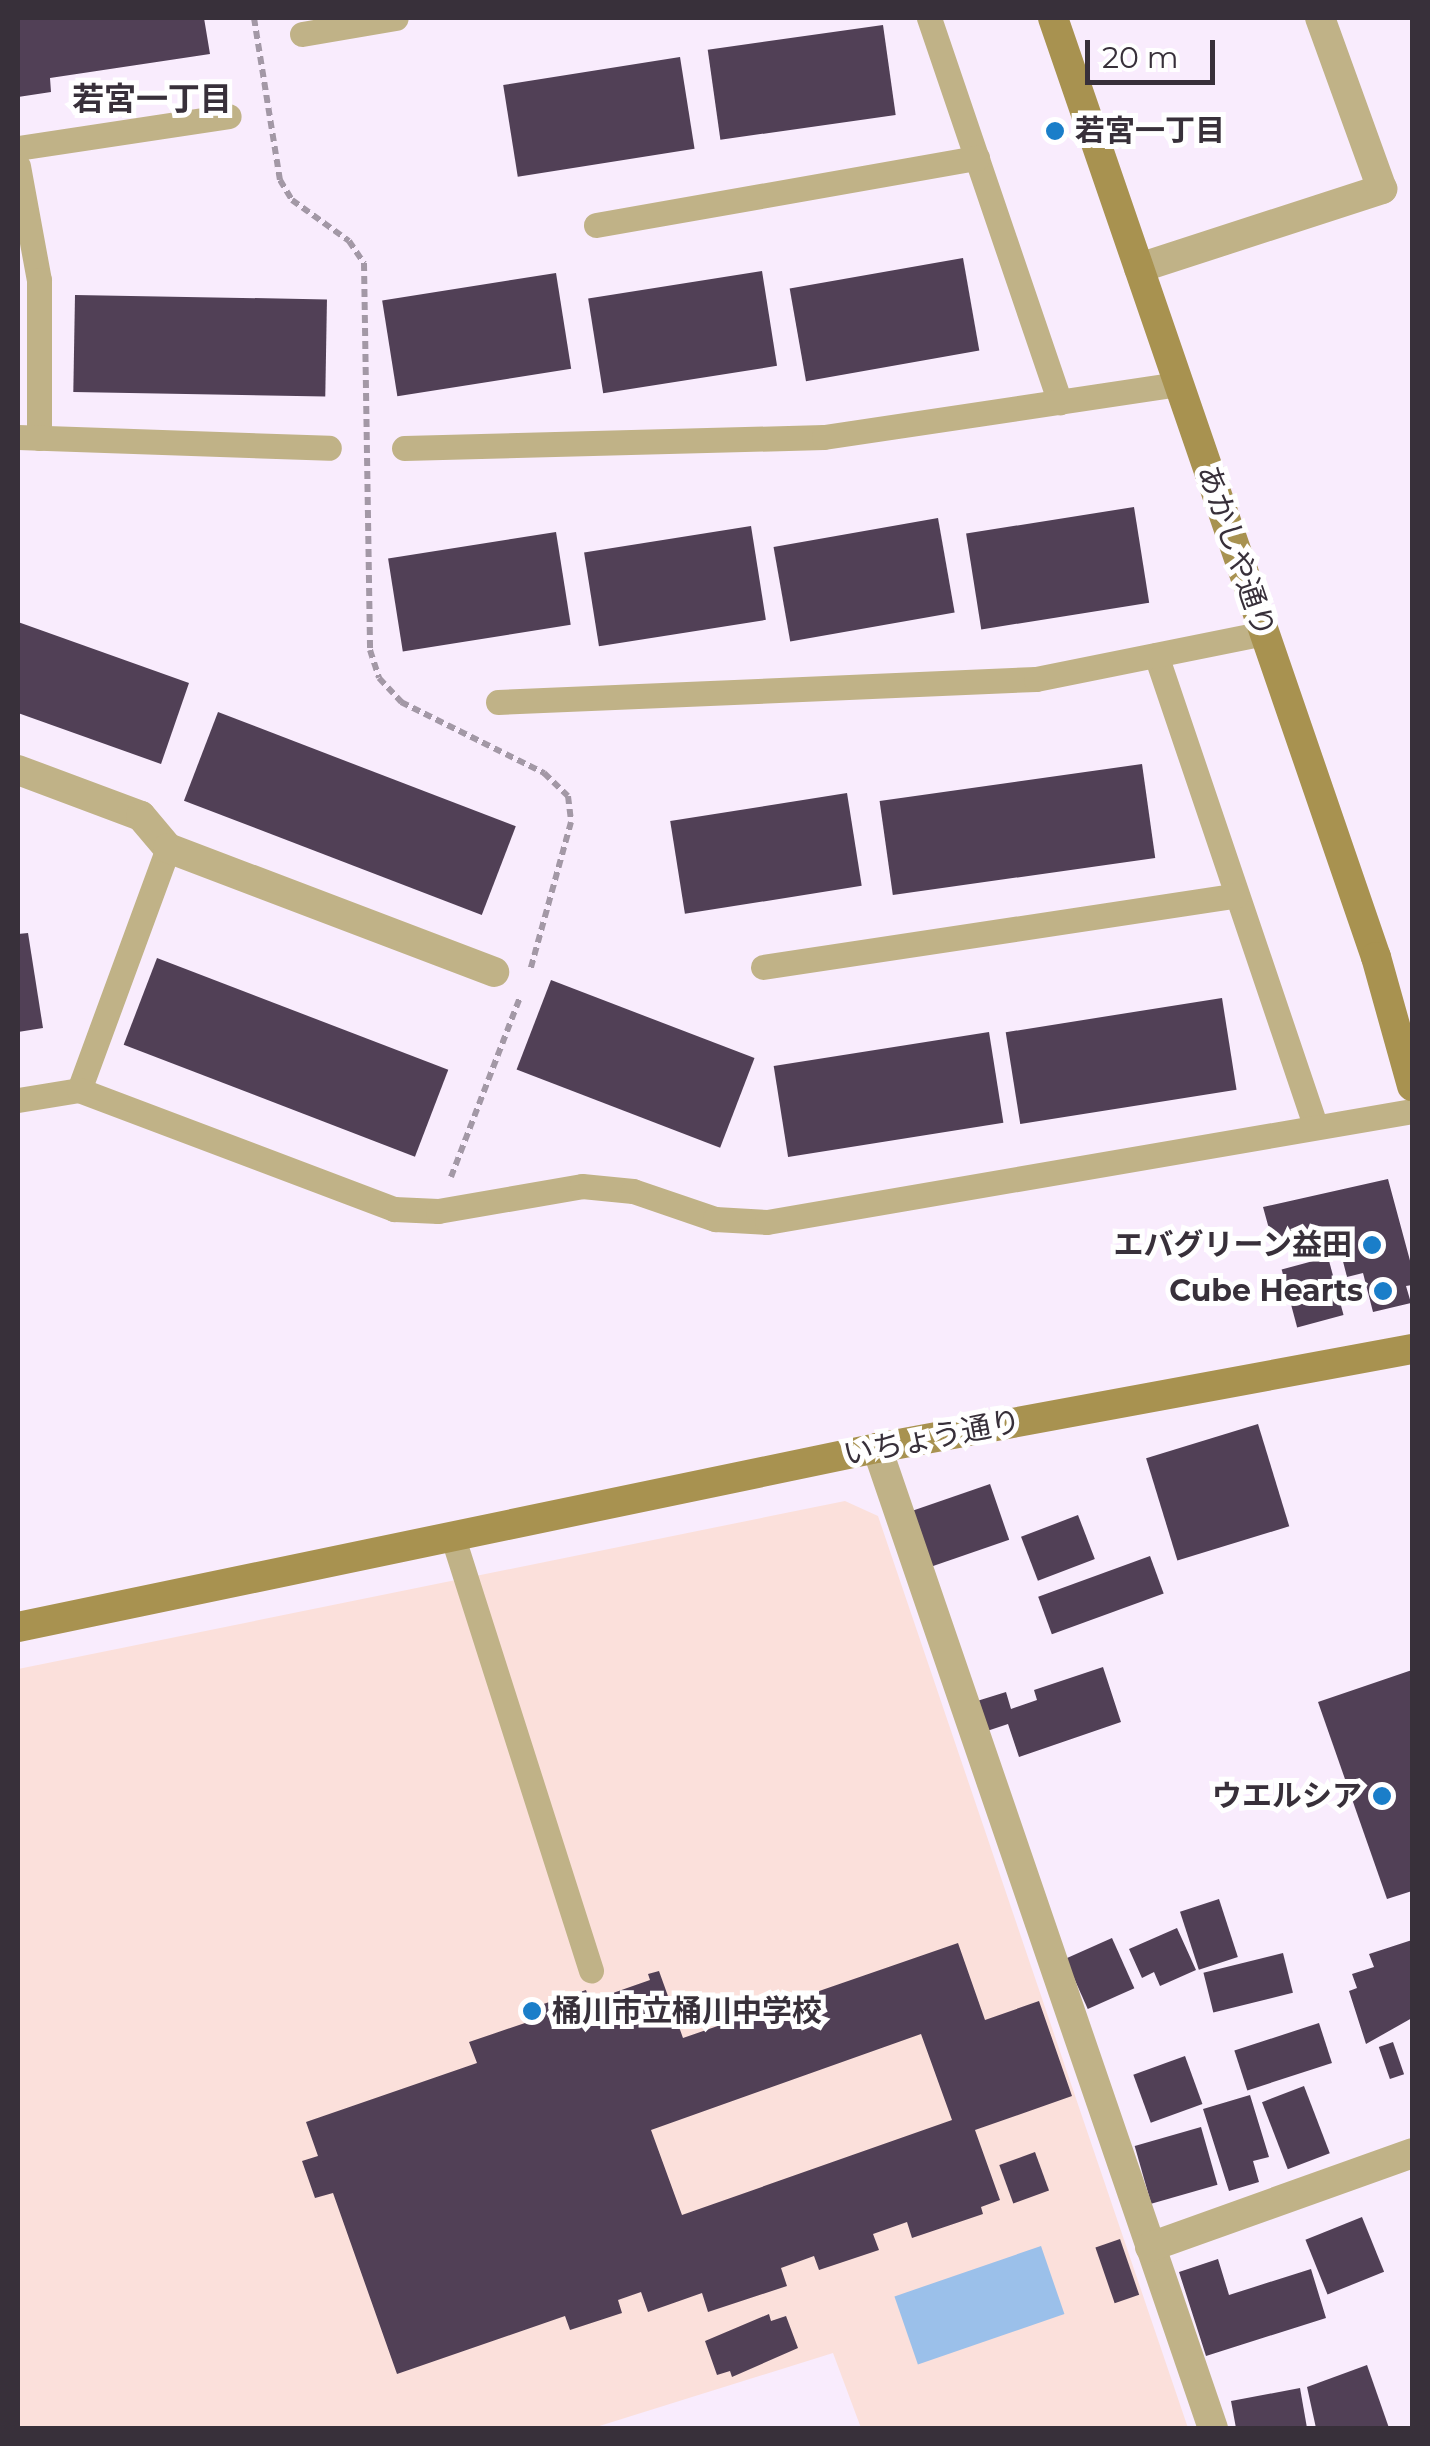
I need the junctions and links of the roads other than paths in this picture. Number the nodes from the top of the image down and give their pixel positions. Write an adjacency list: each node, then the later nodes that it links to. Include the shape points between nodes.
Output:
1 (396, 18): 5 (lane)
2 (929, 18): 8 (lane)
3 (1053, 18): 11 (street, あかしや通り)
4 (1320, 18): 11 (street, via 1382,189)
5 (302, 34)
6 (229, 116): 7 (lane)
7 (18, 148)
8 (978, 158): 10 (lane); 13 (lane)
9 (18, 166): 14 (lane, via 39,280)
10 (596, 225)
11 (1139, 268): 12 (street, あかしや通り)
12 (1179, 384): 13 (lane); 17 (street, あかしや通り)
13 (1060, 402): 16 (lane, via 824,437)
14 (28, 437): 15 (lane)
15 (330, 448)
16 (404, 448)
17 (1264, 633): 18 (lane); 25 (street, あかしや通り)
18 (1156, 655): 19 (lane, via 1036,679); 22 (lane)
19 (498, 702)
20 (18, 770): 21 (street, via 141,816)
21 (168, 848): 24 (street); 26 (lane)
22 (1238, 895): 23 (lane); 29 (lane)
23 (763, 967)
24 (494, 972)
25 (1412, 1086)
26 (79, 1090): 27 (lane); 29 (lane, via 394,1209 438,1211 582,1186 633,1191 715,1218 767,1222)
27 (18, 1100)
28 (1412, 1110): 29 (lane)
29 (1316, 1128)
30 (1412, 1349): 31 (street, いちょう通り)
31 (878, 1448): 32 (street, いちょう通り); 36 (street)
32 (453, 1538): 33 (street, いちょう通り); 34 (lane)
33 (18, 1627)
34 (591, 1971)
35 (1412, 2153): 36 (street)
36 (1150, 2248): 37 (street)
37 (1213, 2428)

